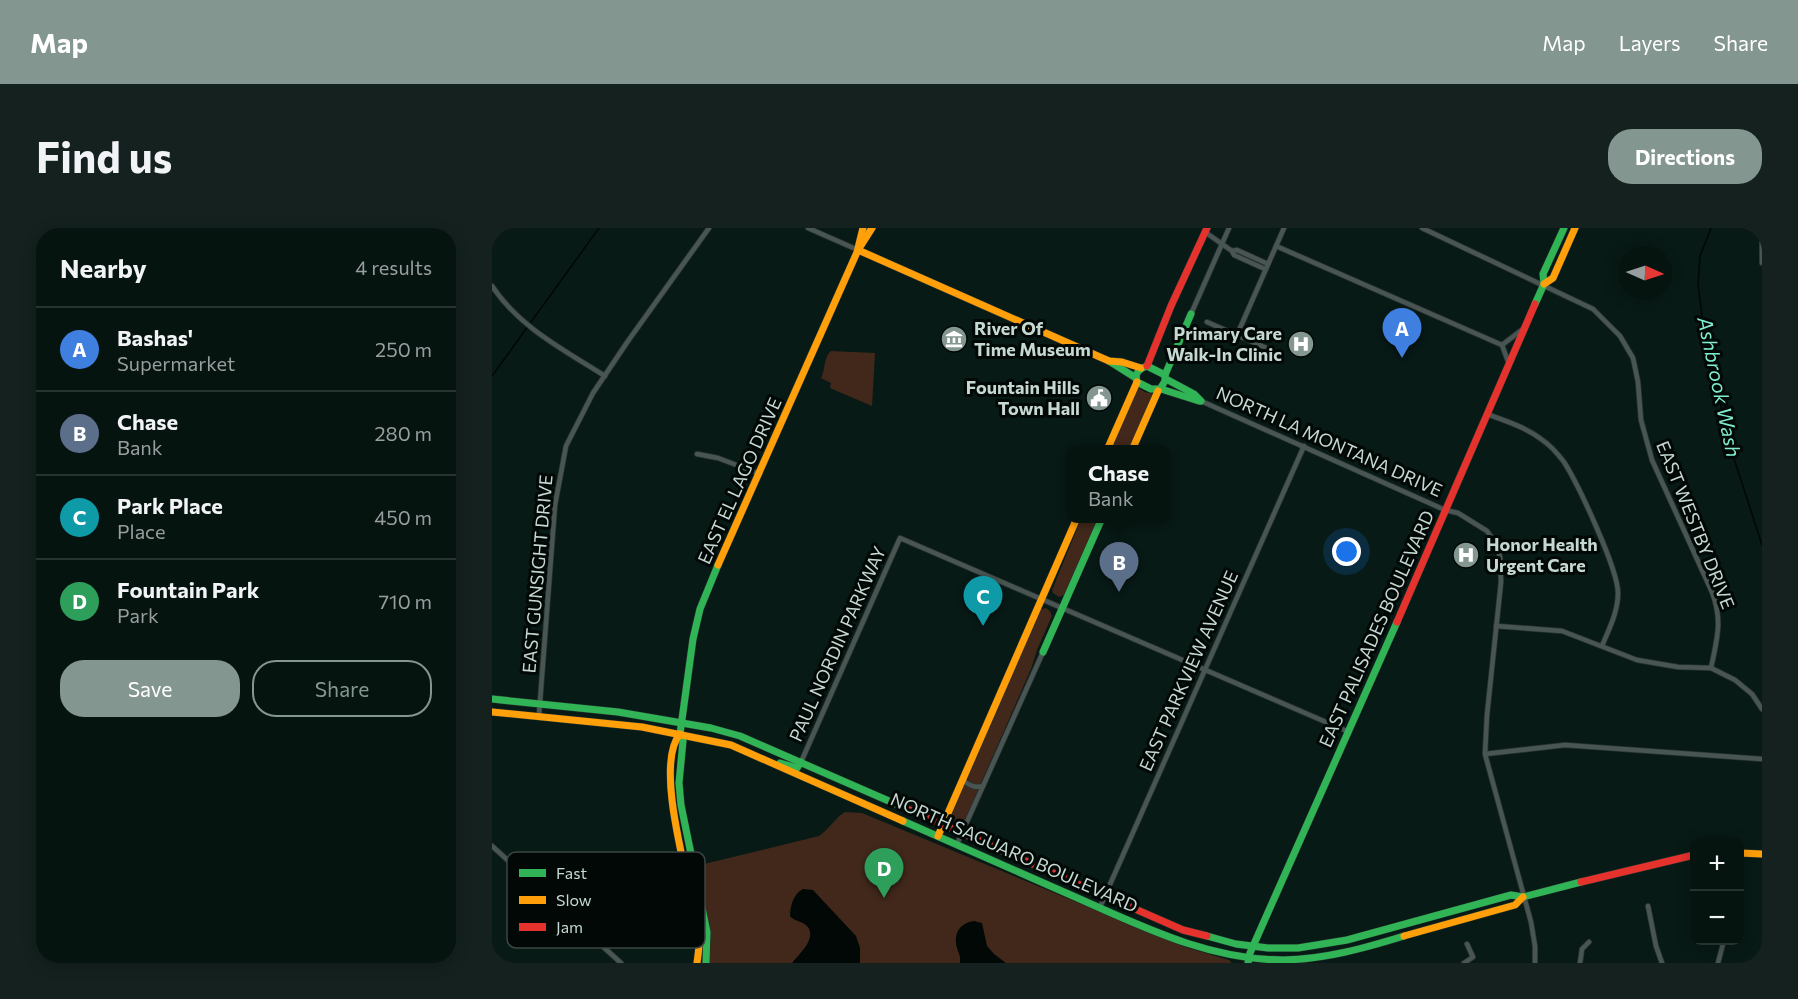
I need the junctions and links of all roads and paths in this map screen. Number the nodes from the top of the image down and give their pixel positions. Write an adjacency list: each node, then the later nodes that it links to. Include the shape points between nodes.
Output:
1 (709, 228): 32 (street, EAST GUNSIGHT DRIVE)
2 (808, 228): 14 (street)
3 (863, 228): 14 (street, EAST EL LAGO DRIVE)
4 (872, 228): 14 (street, EAST EL LAGO DRIVE)
5 (1229, 228): 12 (street)
6 (1284, 228): 13 (street)
7 (1422, 228): 21 (street, EAST WESTBY DRIVE)
8 (1564, 228): 21 (street, EAST PALISADES BOULEVARD, via 1544,274)
9 (1575, 228): 21 (street, EAST PALISADES BOULEVARD, via 1553,278)
10 (1762, 229): 18 (street)
11 (1206, 230): 12 (street); 31 (street)
12 (1222, 245): 15 (street); 23 (street)
13 (1276, 246): 19 (street); 27 (street)
14 (858, 250): 29 (street); 42 (street, EAST EL LAGO DRIVE)
15 (1232, 251): 16 (street); 17 (street)
16 (1249, 255): 17 (street); 19 (street)
17 (1246, 261): 20 (street)
18 (1762, 263)
19 (1268, 264): 20 (street)
20 (1265, 269): 26 (street)
21 (1544, 284): 25 (street, EAST PALISADES BOULEVARD); 51 (street, EAST WESTBY DRIVE, via 1601,315 1633,358 1641,420 1652,460 1718,610 1719,631)
22 (492, 286): 32 (street, via 520,319)
23 (1191, 314): 33 (street)
24 (1207, 322): 26 (street)
25 (1525, 327): 27 (street); 30 (street, EAST PALISADES BOULEVARD)
26 (1237, 335): 28 (street)
27 (1502, 345): 30 (street)
28 (1271, 350)
29 (1110, 361): 31 (street); 34 (street)
30 (1509, 364): 37 (street, EAST PALISADES BOULEVARD)
31 (1144, 367): 33 (street, via 1155,368); 34 (street, via 1136,373)
32 (605, 376): 54 (street, EAST GUNSIGHT DRIVE, via 578,421 562,461 555,505)
33 (1165, 377): 35 (street); 36 (street, NORTH LA MONTANA DRIVE)
34 (1136, 380): 35 (street, via 1148,389); 38 (street)
35 (1160, 390): 36 (street, NORTH LA MONTANA DRIVE); 39 (street)
36 (1201, 401): 40 (street, NORTH LA MONTANA DRIVE)
37 (1487, 414): 43 (street, EAST PALISADES BOULEVARD); 49 (street, via 1542,440 1559,456 1573,479 1617,585 1616,608)
38 (1109, 445)
39 (1134, 445)
40 (1304, 446): 43 (street, NORTH LA MONTANA DRIVE); 52 (street, EAST PARKVIEW AVENUE)
41 (697, 454): 42 (street)
42 (760, 474): 58 (street, EAST EL LAGO DRIVE, via 700,609)
43 (1445, 510): 48 (street, NORTH LA MONTANA DRIVE, via 1477,523 1497,545 1501,566); 59 (street, EAST PALISADES BOULEVARD)
44 (1075, 523): 46 (street)
45 (1100, 523): 47 (street)
46 (1042, 599): 47 (street); 64 (street, PAUL NORDIN PARKWAY, via 900,538); 65 (street)
47 (1063, 608): 50 (street); 52 (street)
48 (1496, 626): 49 (street, via 1562,631); 61 (street, NORTH LA MONTANA DRIVE)
49 (1602, 646): 51 (street, via 1637,660)
50 (1043, 652): 66 (street)
51 (1711, 668): 55 (street, via 1735,680)
52 (1205, 669): 59 (street); 78 (street, EAST PARKVIEW AVENUE)
53 (492, 699): 54 (street, NORTH SAGUARO BOULEVARD)
54 (540, 704): 57 (street, EAST GUNSIGHT DRIVE); 58 (street, NORTH SAGUARO BOULEVARD)
55 (1762, 709)
56 (492, 712): 57 (street, NORTH SAGUARO BOULEVARD)
57 (539, 715): 60 (street, NORTH SAGUARO BOULEVARD)
58 (681, 721): 60 (street, EAST EL LAGO DRIVE); 64 (street, NORTH SAGUARO BOULEVARD, via 741,736)
59 (1349, 732): 88 (street, EAST PALISADES BOULEVARD)
60 (680, 734): 63 (street, NORTH SAGUARO BOULEVARD, via 731,745); 72 (street, EAST EL LAGO DRIVE, via 674,741 670,779); 73 (street, EAST EL LAGO DRIVE, via 683,741 679,783)
61 (1485, 754): 62 (street, via 1565,745); 79 (street, NORTH LA MONTANA DRIVE)
62 (1762, 759)
63 (771, 762): 64 (street, via 797,768); 69 (street, NORTH SAGUARO BOULEVARD)
64 (801, 762): 67 (street, NORTH SAGUARO BOULEVARD)
65 (964, 774): 66 (street, via 965,782 975,788); 67 (street)
66 (984, 786): 68 (street)
67 (943, 825): 68 (street, NORTH SAGUARO BOULEVARD); 69 (street)
68 (962, 833): 70 (street); 78 (street, NORTH SAGUARO BOULEVARD)
69 (938, 836): 70 (street, NORTH SAGUARO BOULEVARD)
70 (957, 844): 81 (street, NORTH SAGUARO BOULEVARD)
71 (492, 846): 77 (street)
72 (682, 852)
73 (691, 852)
74 (1744, 853): 75 (street)
75 (1762, 854)
76 (1690, 856): 79 (street, NORTH SAGUARO BOULEVARD)
77 (507, 860)
78 (1105, 896): 81 (street, EAST PARKVIEW AVENUE); 88 (street, NORTH SAGUARO BOULEVARD)
79 (1523, 897): 88 (street, NORTH SAGUARO BOULEVARD, via 1511,895 1329,944); 88 (street, NORTH SAGUARO BOULEVARD, via 1515,905 1342,954 1300,960); 94 (street, NORTH LA MONTANA DRIVE, via 1534,936)
80 (1648, 906): 96 (street)
81 (1100, 907): 88 (street, NORTH SAGUARO BOULEVARD, via 1187,944 1220,953)
82 (705, 922): 91 (street, EAST EL LAGO DRIVE)
83 (1588, 942): 95 (street, via 1582,949)
84 (1467, 944): 93 (street, via 1473,957)
85 (1723, 945): 97 (street)
86 (604, 948): 89 (street)
87 (700, 948): 90 (street)
88 (1250, 955): 92 (street)
89 (621, 963)
90 (697, 963)
91 (706, 963)
92 (1242, 963)
93 (1465, 963)
94 (1535, 963)
95 (1580, 963)
96 (1662, 963)
97 (1718, 963)

